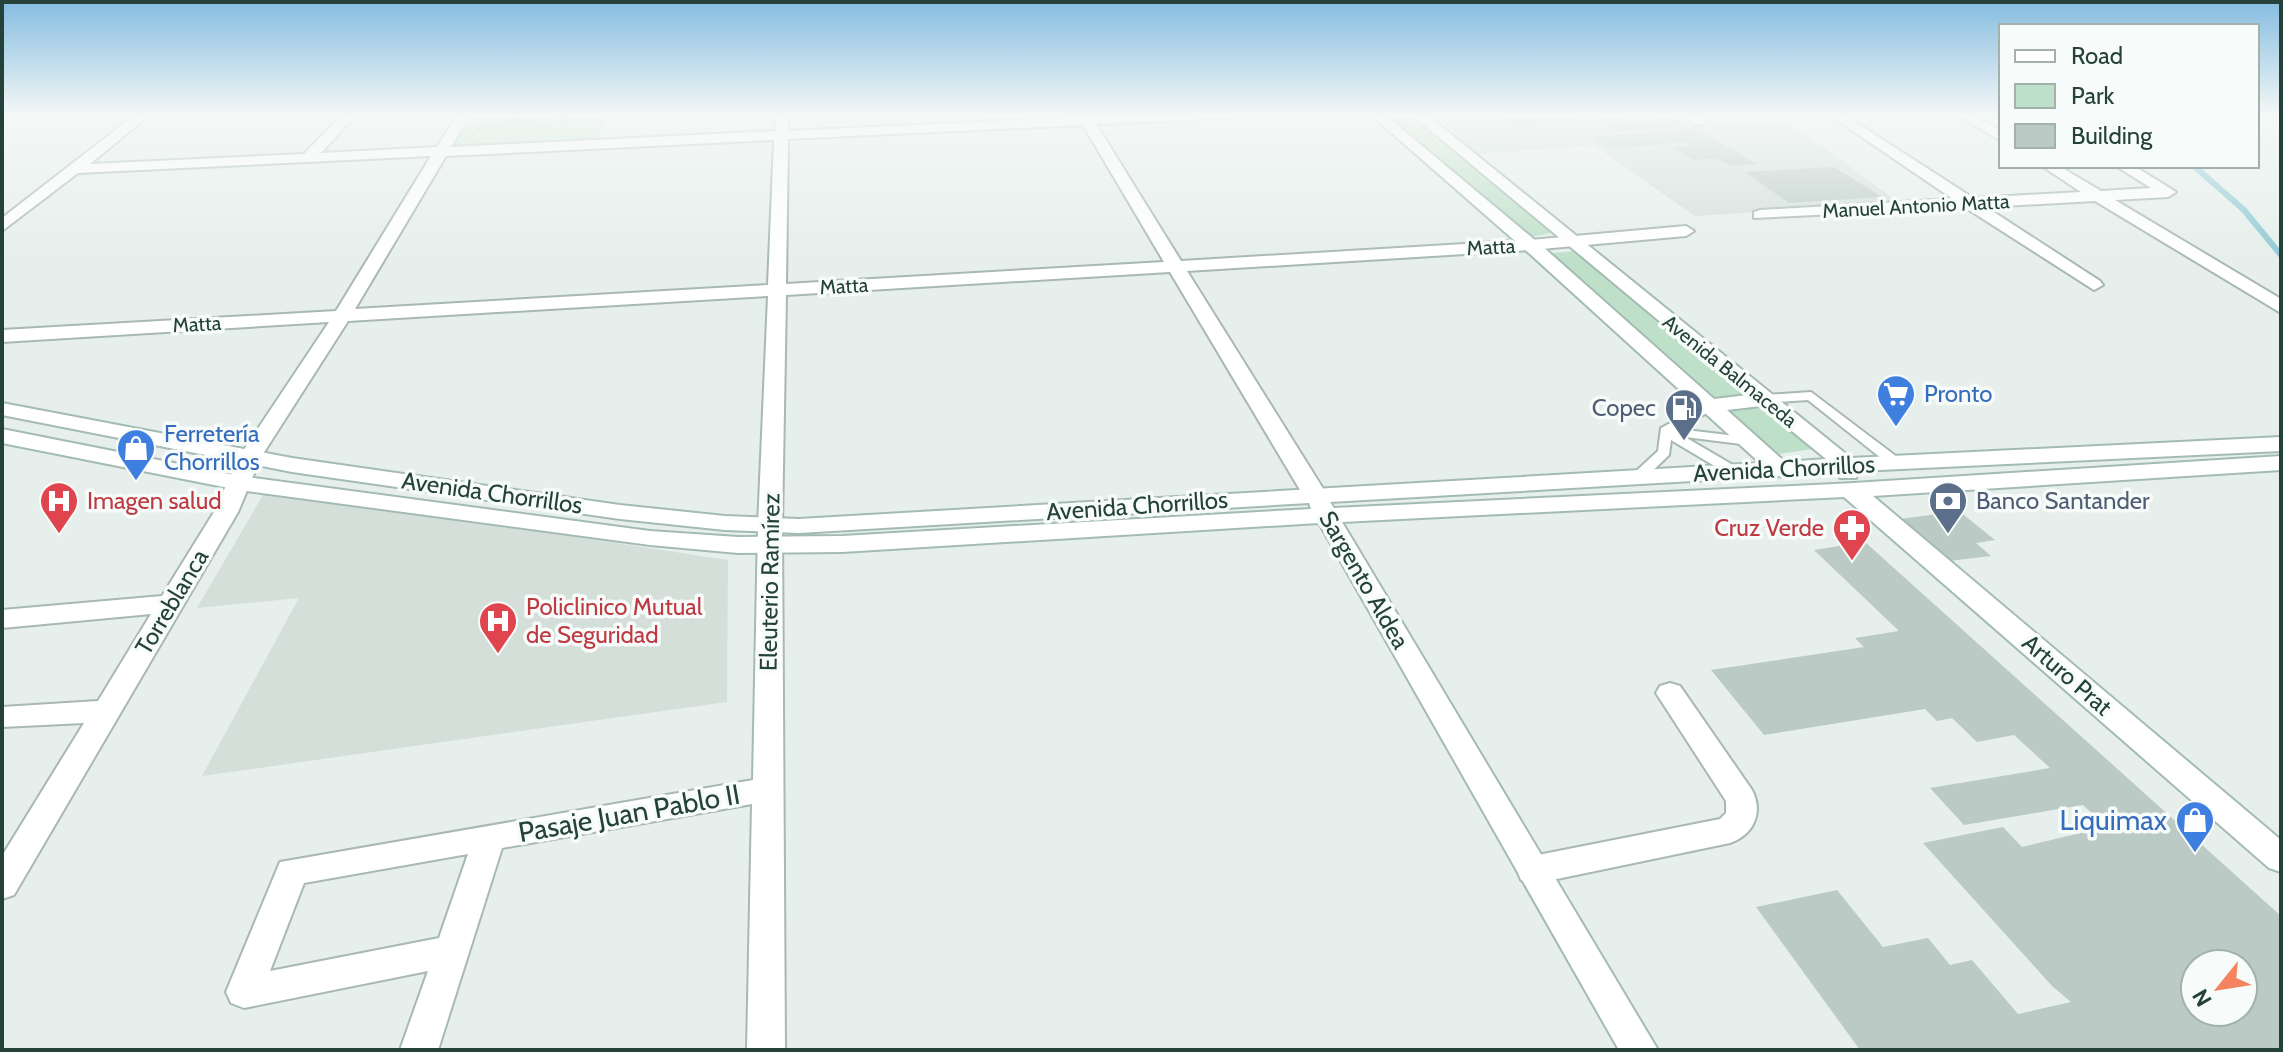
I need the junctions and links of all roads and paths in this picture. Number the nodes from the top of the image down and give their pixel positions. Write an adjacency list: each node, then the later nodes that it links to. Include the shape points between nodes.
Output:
1 (82, 163): 11 (street)
2 (200, 163): 11 (street)
3 (434, 163): 23 (street, Torreblanca)
4 (780, 163): 21 (street, Eleuterio Ramírez)
5 (1112, 163): 19 (street, Sargento Aldea)
6 (1434, 163): 18 (street, Avenida Balmaceda)
7 (1477, 163): 17 (street, Avenida Balmaceda)
8 (1911, 163): 13 (street)
9 (2052, 168): 12 (street)
10 (2126, 168): 12 (street, Manuel Antonio Matta, via 2168,192)
11 (74, 169): 15 (street)
12 (2098, 196): 13 (street, Manuel Antonio Matta); 22 (street)
13 (1973, 203): 14 (street, Manuel Antonio Matta); 20 (street)
14 (1760, 215)
15 (2, 226)
16 (1686, 231): 17 (street, Matta)
17 (1571, 241): 18 (street, Matta); 25 (street, Avenida Balmaceda)
18 (1530, 245): 19 (street, Matta); 26 (street, Avenida Balmaceda)
19 (1175, 266): 21 (street, Matta); 39 (street, Sargento Aldea)
20 (2094, 285)
21 (777, 290): 23 (street, Matta); 40 (street, Eleuterio Ramírez)
22 (2281, 307)
23 (342, 316): 24 (street, Matta); 35 (street, Torreblanca)
24 (2, 336)
25 (1765, 399): 26 (street); 32 (lane, via 1811,396); 38 (street, Avenida Balmaceda)
26 (1710, 406): 28 (lane); 30 (street, Avenida Balmaceda)
27 (2, 409): 35 (street, Avenida Chorrillos)
28 (1665, 431): 30 (lane); 36 (lane); 37 (lane, via 1664,452)
29 (2, 436): 35 (street, Avenida Chorrillos)
30 (1749, 441): 34 (street, Avenida Balmaceda)
31 (2281, 444): 32 (street, Avenida Chorrillos)
32 (1896, 463): 38 (street, Avenida Chorrillos)
33 (2281, 463): 38 (street, Avenida Chorrillos)
34 (1780, 469): 36 (street, Avenida Chorrillos); 38 (street, Avenida Balmaceda)
35 (244, 470): 40 (street, Avenida Chorrillos, via 650,538); 41 (street, Torreblanca)
36 (1733, 471): 37 (street, Avenida Chorrillos)
37 (1638, 477): 39 (street, Avenida Chorrillos)
38 (1849, 478): 39 (street, Avenida Chorrillos); 48 (street, Arturo Prat)
39 (1321, 506): 40 (street, Avenida Chorrillos); 49 (street, Sargento Aldea)
40 (770, 536): 46 (street, Eleuterio Ramírez)
41 (171, 604): 42 (street); 44 (street, Torreblanca)
42 (2, 619)
43 (1670, 693): 49 (street, via 1741,799 1742,816 1730,830)
44 (106, 711): 45 (street); 50 (street, Torreblanca)
45 (2, 717)
46 (768, 789): 47 (street, Pasaje Juan Pablo II); 53 (street, Eleuterio Ramírez)
47 (490, 837): 51 (street, Pasaje Juan Pablo II); 51 (street, Pasaje Juan Pablo II, via 292,872 244,992)
48 (2281, 859)
49 (1533, 870): 54 (street, Sargento Aldea)
50 (2, 885)
51 (452, 951): 52 (street, Pasaje Juan Pablo II)
52 (419, 1050)
53 (766, 1050)
54 (1639, 1050)

